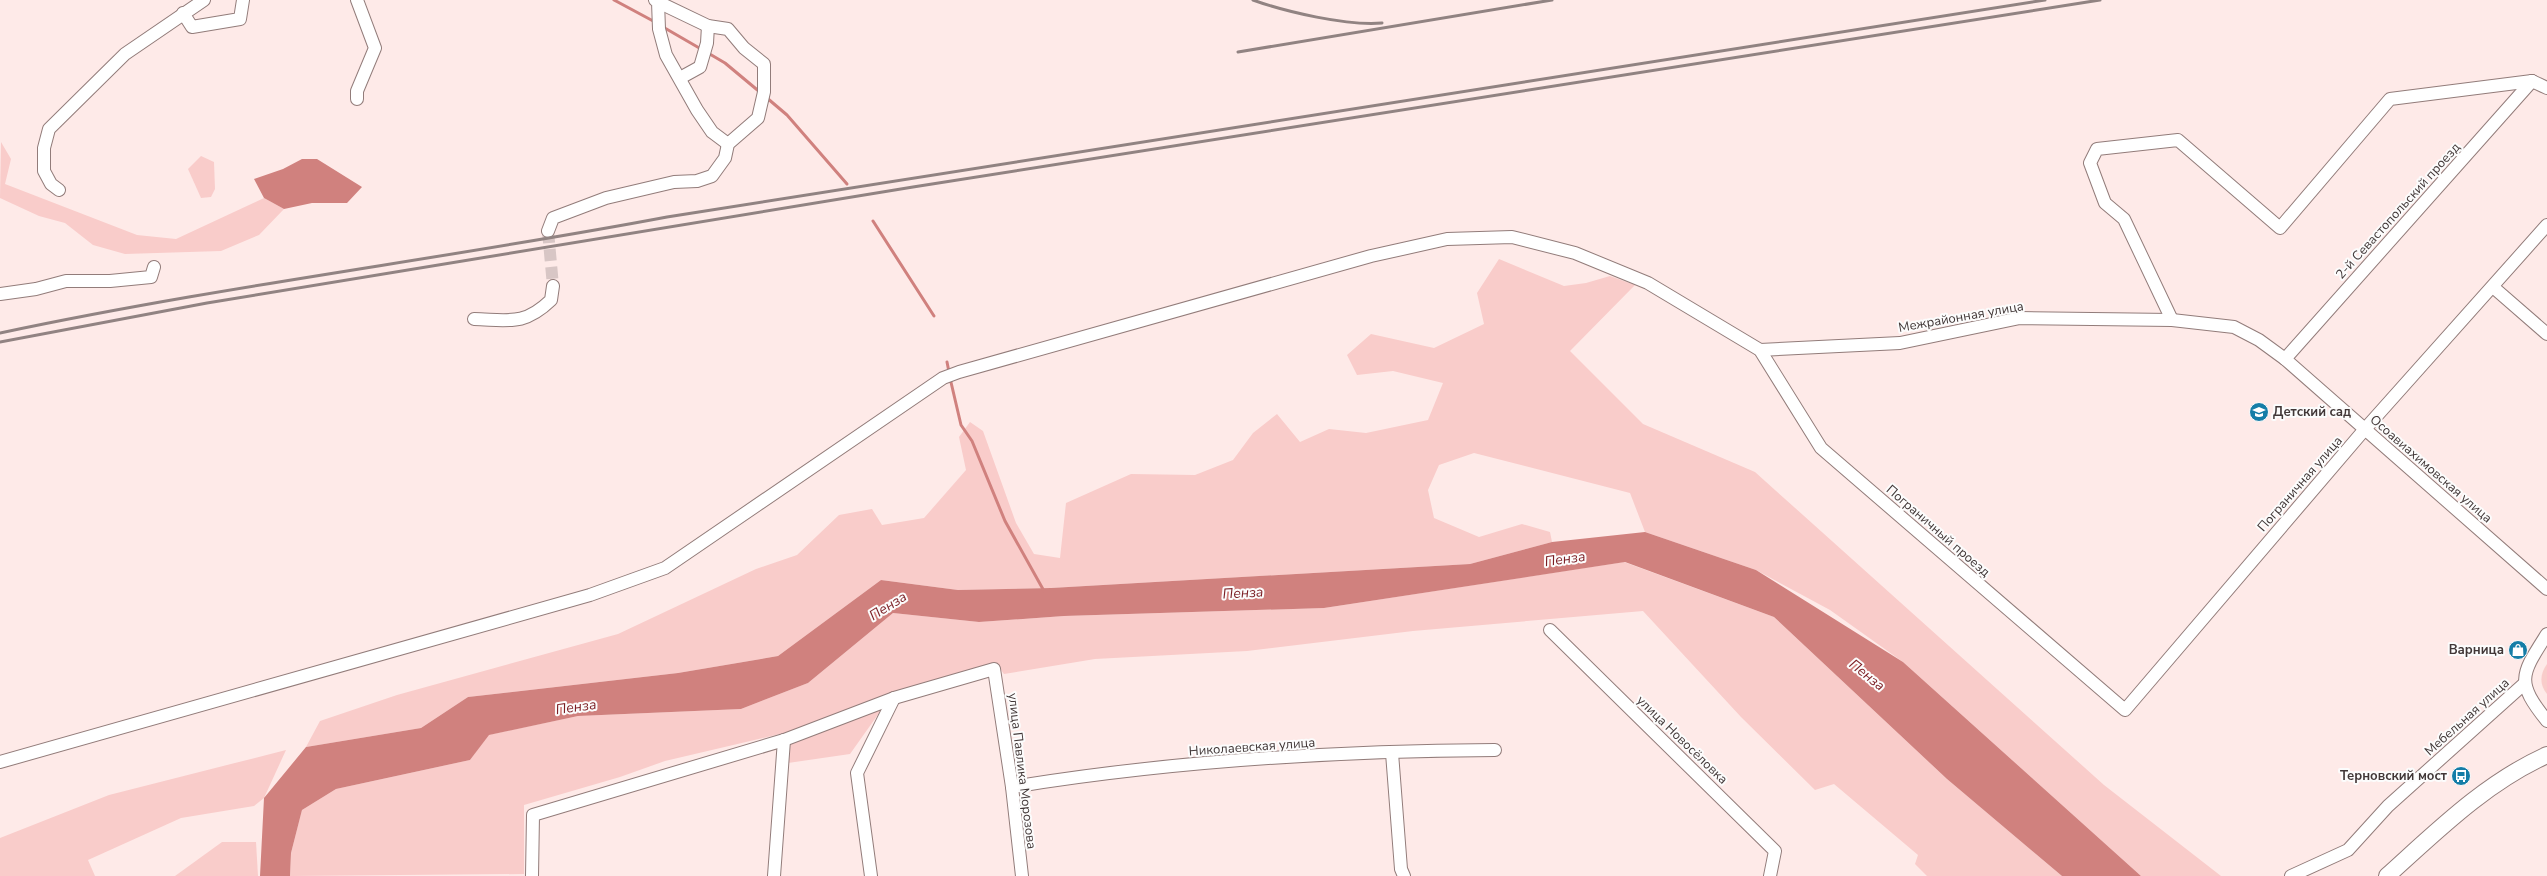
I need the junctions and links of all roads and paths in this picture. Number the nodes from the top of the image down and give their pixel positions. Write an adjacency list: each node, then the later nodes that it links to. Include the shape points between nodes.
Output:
1 (204, 0): 5 (street)
2 (243, 0): 5 (street, via 240,19 192,27)
3 (357, 0): 10 (street, via 375,48 357,91)
4 (657, 1): 6 (street); 7 (street, via 659,29 666,55)
5 (182, 13): 12 (street, via 125,54 49,129 44,148 44,171 51,184)
6 (708, 26): 7 (street, via 707,43 700,67); 11 (street, via 728,29 744,48 764,64 764,92 758,118)
7 (680, 78): 11 (street, via 712,132)
8 (2532, 81): 9 (street); 20 (street, via 2390,100 2280,228 2178,140 2097,149 2090,163 2105,203 2124,218); 24 (street, 2-й Севастопольский проезд)
9 (2547, 88)
10 (357, 99)
11 (728, 144): 14 (street, via 725,158 712,176 606,198 553,218)
12 (59, 190)
13 (2547, 225): 17 (street, Пограничная улица)
14 (548, 231)
15 (154, 267): 18 (street, via 151,277 110,281 66,281 36,289)
16 (552, 286): 19 (street, via 551,300 536,314 519,320)
17 (2493, 287): 21 (street); 25 (street, Пограничная улица)
18 (0, 294)
19 (474, 319)
20 (2172, 320): 22 (street, Межрайонная улица, via 2234,327); 23 (street, Межрайонная улица, via 2020,318 1900,343)
21 (2547, 334)
22 (2259, 340): 24 (street, Осоавиахимовская улица)
23 (1760, 350): 31 (street, Пограничный проезд, via 1821,448); 37 (street, via 1648,283 1575,253 1512,237 1447,238 1364,258 944,378 665,568 590,595)
24 (2285, 359): 25 (street, Осоавиахимовская улица)
25 (2365, 429): 26 (street, Осоавиахимовская улица); 31 (street, Пограничная улица)
26 (2547, 590)
27 (1550, 630): 44 (street, улица Новосёловка, via 1775,851)
28 (2547, 634): 29 (street, Мебельная улица, via 2526,667)
29 (2524, 684): 32 (street, via 2530,699); 45 (street, Мебельная улица, via 2388,806 2348,850)
30 (894, 698): 33 (street); 38 (street, улица Павлика Морозова, via 994,669); 41 (street, via 857,773)
31 (2125, 710)
32 (2547, 721)
33 (784, 740): 39 (street, via 533,815); 40 (street)
34 (1495, 750): 35 (street, Николаевская улица)
35 (1392, 752): 38 (street, Николаевская улица, via 1104,772); 43 (street, via 1401,869)
36 (2547, 755): 46 (main road, via 2508,775 2461,810)
37 (0, 762)
38 (1012, 788): 42 (street, улица Павлика Морозова)
39 (532, 876)
40 (774, 876)
41 (871, 876)
42 (1022, 876)
43 (1404, 876)
44 (1770, 876)
45 (2290, 876)
46 (2387, 876)

